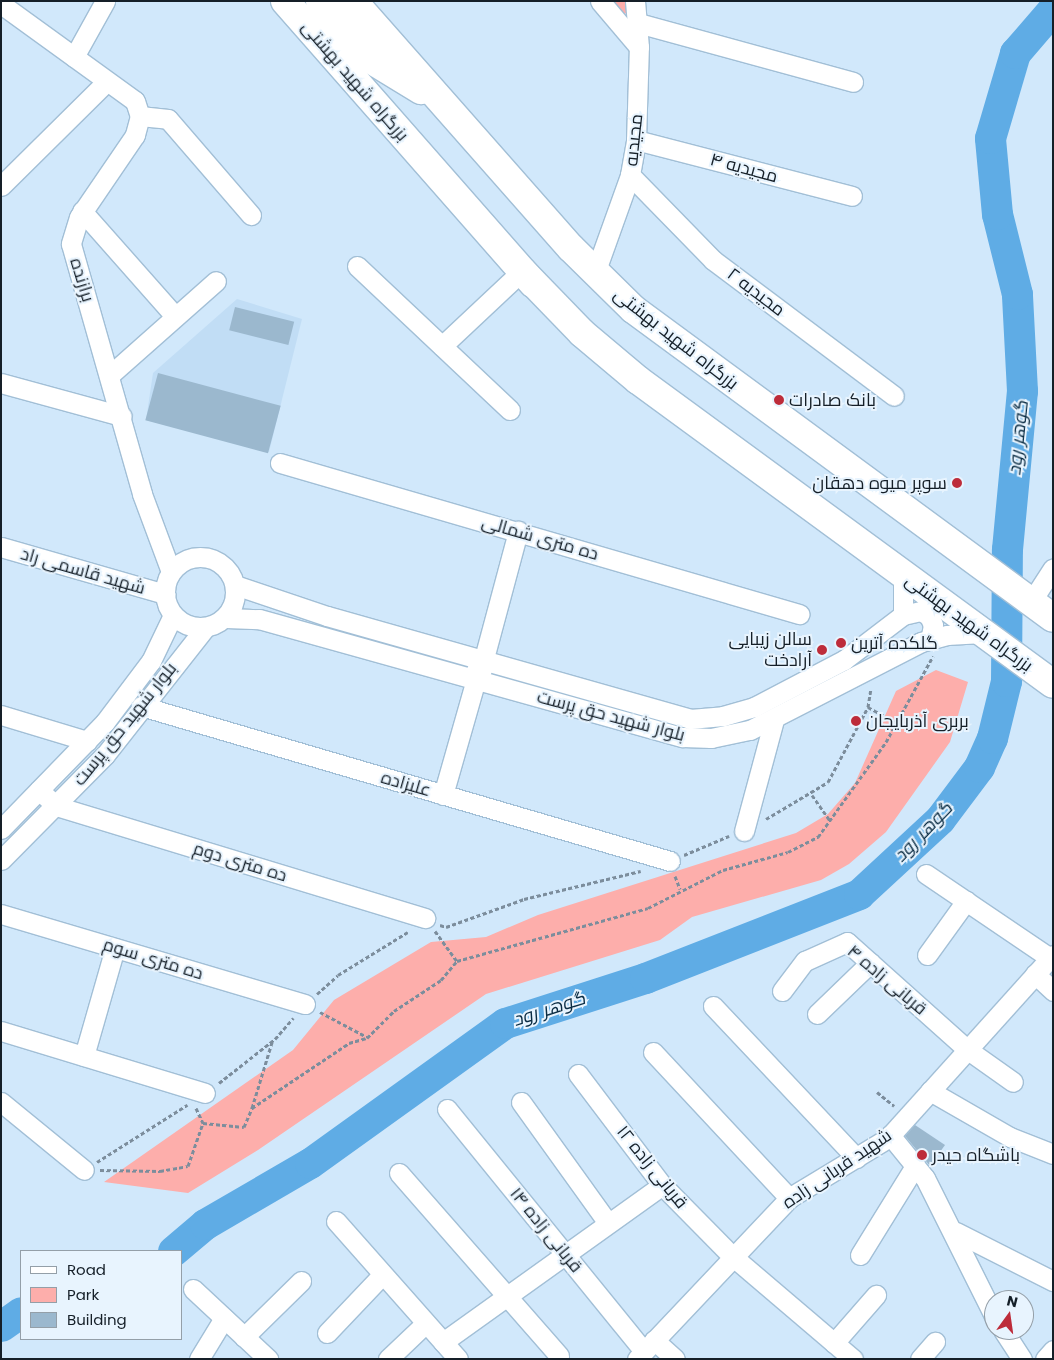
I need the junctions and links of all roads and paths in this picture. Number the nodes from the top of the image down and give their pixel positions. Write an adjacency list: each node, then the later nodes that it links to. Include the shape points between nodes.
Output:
1 (105, 1): 9 (street)
2 (285, 1): 6 (highway, بزرگراه شهید بهشتی)
3 (600, 1): 8 (street)
4 (635, 1): 7 (street, مجیدیه)
5 (3, 7): 9 (street)
6 (331, 9): 20 (highway, بزرگراه شهید بهشتی, via 440,100); 21 (highway, بزرگراه شهید بهشتی)
7 (638, 23): 8 (street, مجیدیه); 11 (street)
8 (639, 47): 13 (street, مجیدیه)
9 (74, 57): 10 (street)
10 (107, 81): 12 (street, via 135,101); 15 (street)
11 (853, 82)
12 (140, 116): 17 (street, برازنده, via 134,135); 18 (street, via 168,119)
13 (636, 140): 14 (street, مجیدیه); 16 (street, مجیدیه ۴)
14 (630, 175): 20 (street, مجیدیه); 27 (street, مجیدیه ۲, via 713,260)
15 (1, 186)
16 (852, 196)
17 (82, 211): 23 (street); 25 (street, برازنده, via 71,244)
18 (251, 215)
19 (357, 266): 24 (street)
20 (595, 273): 38 (highway, بزرگراه شهید بهشتی, via 673,341 943,538)
21 (527, 277): 24 (street); 35 (highway, بزرگراه شهید بهشتی, via 632,375)
22 (216, 281): 23 (street)
23 (174, 315): 25 (street)
24 (442, 346): 28 (street)
25 (111, 374): 29 (street, برازنده)
26 (1, 383): 29 (street)
27 (894, 396)
28 (510, 410)
29 (122, 416): 34 (street, برازنده, via 151,522)
30 (280, 463): 31 (street, ده متری شمالی)
31 (518, 532): 39 (street, ده متری شمالی); 47 (street)
32 (1, 547): 37 (street, شهید قاسمی راد)
33 (1053, 568): 38 (street)
34 (171, 572): 36 (street, via 190,558 202,557 224,565); 37 (street)
35 (903, 575): 41 (street); 44 (highway, بزرگراه شهید بهشتی)
36 (236, 585): 42 (street, via 233,608); 47 (street, بلوار شهید حق پرست)
37 (165, 594): 40 (street)
38 (1042, 604)
39 (799, 614)
40 (173, 615): 43 (street, via 182,623); 54 (street, بلوار شهید حق پرست, via 151,661)
41 (903, 615): 45 (street, via 912,611 929,616); 47 (street, بلوار شهید حق پرست, via 844,660 789,692 723,716 690,719)
42 (226, 618): 43 (street); 47 (street, بلوار شهید حق پرست, via 259,619)
43 (205, 628): 49 (street, بلوار شهید حق پرست)
44 (983, 634): 45 (street, بلوار شهید حق پرست); 48 (highway, بزرگراه شهید بهشتی)
45 (935, 643): 46 (street, بلوار شهید حق پرست); 53 (path, via 936,652)
46 (874, 667): 50 (path); 52 (street, بلوار شهید حق پرست)
47 (480, 670): 52 (street, بلوار شهید حق پرست, via 683,737 711,738); 56 (street)
48 (1050, 682)
49 (142, 706): 56 (street, علیزاده); 58 (street, بلوار شهید حق پرست, via 105,755)
50 (868, 707): 53 (path); 57 (path, via 828,782)
51 (1, 715): 54 (street)
52 (774, 720): 61 (street)
53 (897, 723): 59 (path)
54 (87, 741): 55 (street, بلوار شهید حق پرست)
55 (39, 790): 58 (street); 60 (street, بلوار شهید حق پرست)
56 (442, 795): 63 (street, علیزاده)
57 (812, 795): 59 (path); 61 (path)
58 (56, 806): 62 (street, بلوار شهید حق پرست); 67 (street, ده متری دوم)
59 (830, 821): 71 (path, via 818,837 788,852 723,870 648,908)
60 (1, 829)
61 (744, 831): 63 (path)
62 (1, 860)
63 (670, 861): 67 (path, via 524,899 446,927)
64 (926, 874): 65 (street)
65 (966, 901): 69 (street); 70 (street)
66 (1, 914): 68 (street, ده متری سوم)
67 (425, 918): 71 (path); 76 (path, via 338,974)
68 (115, 948): 76 (street, ده متری سوم); 84 (street)
69 (927, 955)
70 (1051, 956): 73 (street, شهید قربانی زاده)
71 (456, 961): 80 (path, via 441,980 394,1011)
72 (870, 962): 74 (street, قربانی زاده ۴, via 848,942 805,961); 78 (street); 82 (street, قربانی زاده ۴)
73 (1035, 974): 75 (street); 82 (street, شهید قربانی زاده)
74 (782, 991)
75 (1053, 991)
76 (306, 1004): 80 (path); 81 (path)
77 (713, 1006): 98 (street)
78 (817, 1014)
79 (1, 1031): 84 (street)
80 (367, 1038): 92 (path, via 349,1042)
81 (272, 1042): 89 (path); 92 (path)
82 (968, 1050): 86 (street, قربانی زاده ۴); 87 (street, شهید قربانی زاده)
83 (653, 1052): 103 (street)
84 (84, 1056): 89 (street)
85 (578, 1074): 102 (street, قربانی زاده ۱۲)
86 (1012, 1082)
87 (930, 1091): 94 (street, شهید قربانی زاده); 97 (street, via 1010,1138)
88 (876, 1092): 94 (path)
89 (205, 1093)
90 (1, 1102): 100 (street)
91 (522, 1102): 105 (street)
92 (252, 1108): 95 (path, via 244,1127)
93 (447, 1109): 107 (street, قربانی زاده ۱۴)
94 (908, 1116): 96 (street, شهید قربانی زاده)
95 (203, 1123): 100 (path, via 188,1166 160,1171); 100 (path, via 192,1102)
96 (890, 1135): 98 (street, شهید قربانی زاده); 99 (street)
97 (1053, 1154)
98 (856, 1158): 103 (street, شهید قربانی زاده)
99 (916, 1166): 106 (street); 108 (street)
100 (84, 1170)
101 (399, 1173): 116 (street)
102 (662, 1185): 105 (street); 109 (street, قربانی زاده ۱۲)
103 (789, 1198): 109 (street, شهید قربانی زاده)
104 (336, 1221): 110 (street)
105 (608, 1224): 107 (street)
106 (956, 1232): 111 (street); 114 (street)
107 (566, 1254): 116 (street); 125 (street, قربانی زاده ۱۴)
108 (860, 1255)
109 (732, 1256): 124 (street, قربانی زاده ۱۲); 125 (street, شهید قربانی زاده)
110 (382, 1275): 118 (street); 119 (street)
111 (1052, 1280)
112 (301, 1281): 120 (street)
113 (193, 1289): 117 (street)
114 (984, 1294)
115 (876, 1295): 124 (street)
116 (505, 1297): 122 (street); 127 (street)
117 (224, 1318): 120 (street); 128 (street)
118 (426, 1323): 122 (street); 130 (street)
119 (327, 1333)
120 (244, 1337): 129 (street)
121 (1010, 1340): 135 (street)
122 (443, 1342): 131 (street)
123 (935, 1342): 134 (street)
124 (834, 1343): 133 (street, قربانی زاده ۱۲)
125 (645, 1350): 132 (street, قربانی زاده ۱۴)
126 (1053, 1350): 136 (street)
127 (559, 1356)
128 (199, 1359)
129 (268, 1359)
130 (388, 1359)
131 (458, 1359)
132 (675, 1359)
133 (853, 1359)
134 (920, 1359)
135 (1022, 1359)
136 (1045, 1359)

